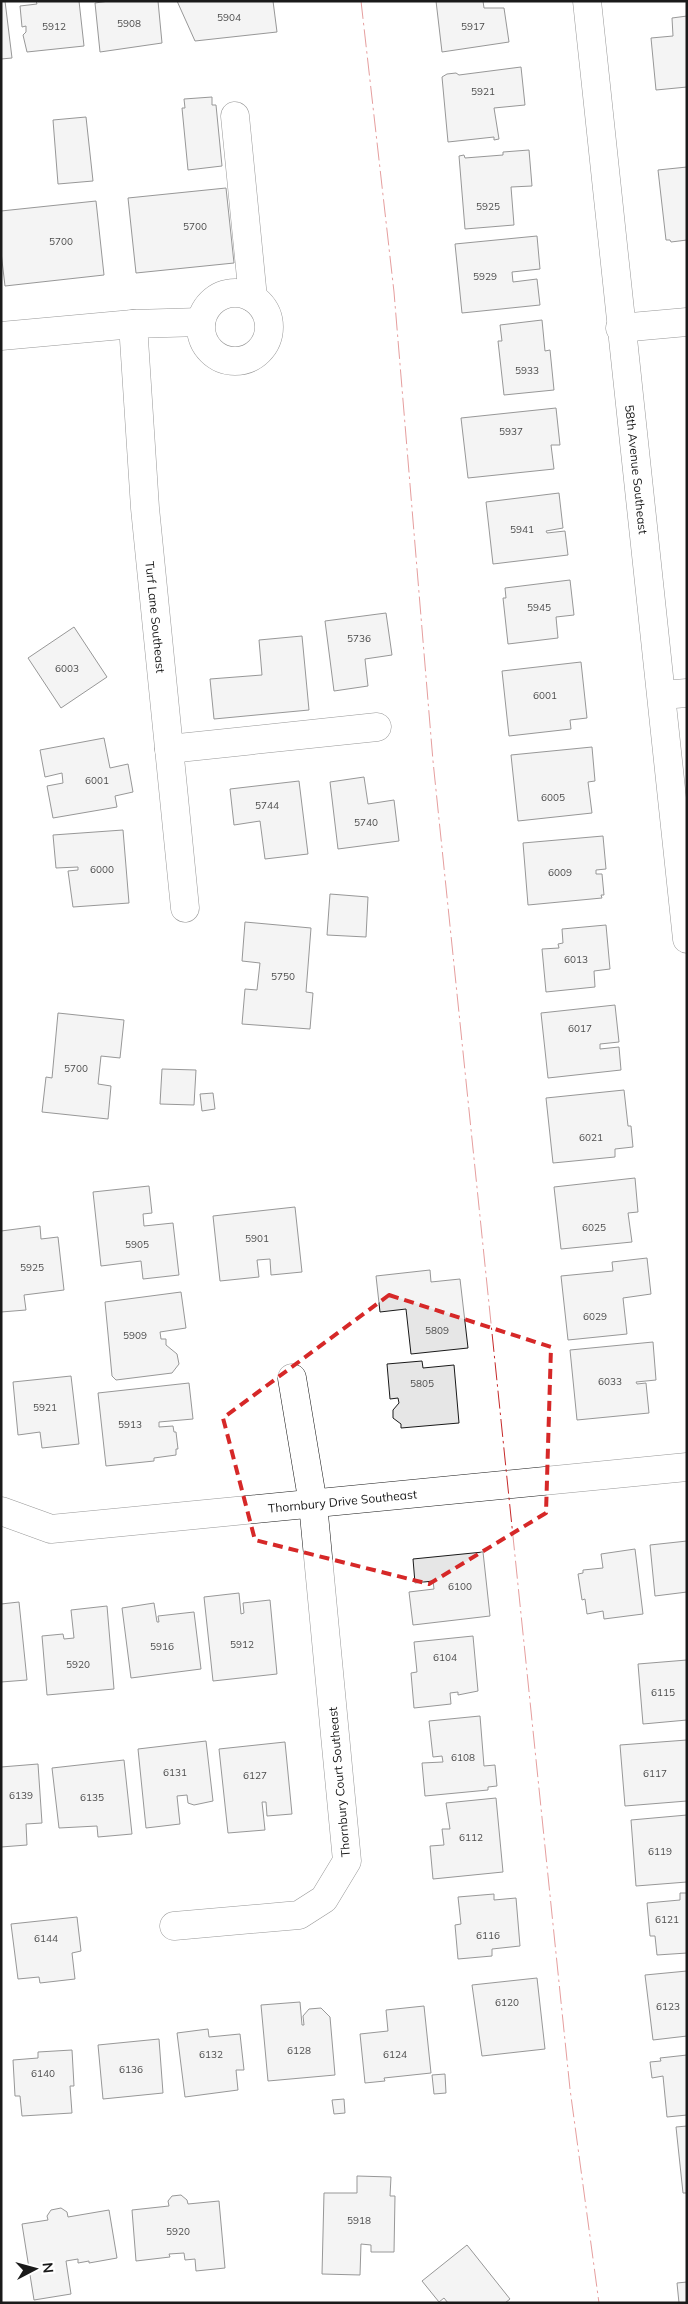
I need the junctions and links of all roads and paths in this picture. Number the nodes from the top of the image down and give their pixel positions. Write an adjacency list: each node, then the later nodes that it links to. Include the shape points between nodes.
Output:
1 (587, 1): 7 (street, 58th Avenue Southeast)
2 (235, 116): 3 (street)
3 (253, 298): 4 (street, via 241,293 215,299); 4 (street, via 263,307 269,332 264,345 243,360 230,361 217,356 202,335)
4 (201, 322): 6 (street)
5 (687, 322): 7 (street)
6 (132, 324): 8 (street); 11 (street, Turf Lane Southeast, via 145,508)
7 (620, 328): 9 (street, 58th Avenue Southeast)
8 (1, 336)
9 (674, 694): 13 (street, 58th Avenue Southeast)
10 (377, 727): 11 (street)
11 (169, 749): 12 (street, Turf Lane Southeast)
12 (185, 908)
13 (687, 939)
14 (292, 1378): 16 (street, Thornbury Court Southeast)
15 (687, 1466): 16 (street, Thornbury Drive Southeast)
16 (313, 1504): 17 (street, Thornbury Drive Southeast, via 51,1530); 18 (street, Thornbury Court Southeast, via 348,1861 324,1899 299,1916)
17 (1, 1511)
18 (174, 1926)

